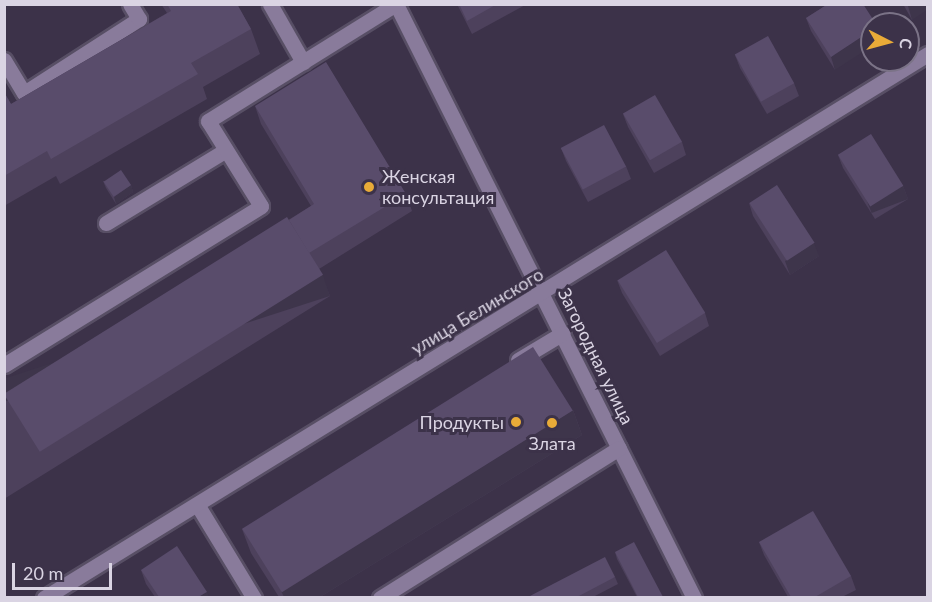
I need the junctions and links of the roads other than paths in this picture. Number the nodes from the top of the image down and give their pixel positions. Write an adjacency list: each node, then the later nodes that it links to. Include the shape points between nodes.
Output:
1 (130, 4): 5 (street, via 139,20 24,93)
2 (270, 4): 6 (street)
3 (396, 4): 6 (street); 9 (street, Загородная улица)
4 (927, 54): 9 (street, улица Белинского)
5 (4, 60)
6 (303, 62): 7 (street, via 208,121)
7 (226, 150): 8 (street); 11 (street, via 261,206)
8 (106, 223)
9 (544, 294): 10 (street, Загородная улица); 14 (street, улица Белинского)
10 (563, 333): 12 (street); 13 (street, Загородная улица)
11 (4, 365)
12 (502, 369)
13 (619, 448): 17 (street); 18 (street, Загородная улица)
14 (198, 506): 15 (street, улица Белинского); 16 (street)
15 (44, 597)
16 (254, 597)
17 (380, 597)
18 (694, 597)

